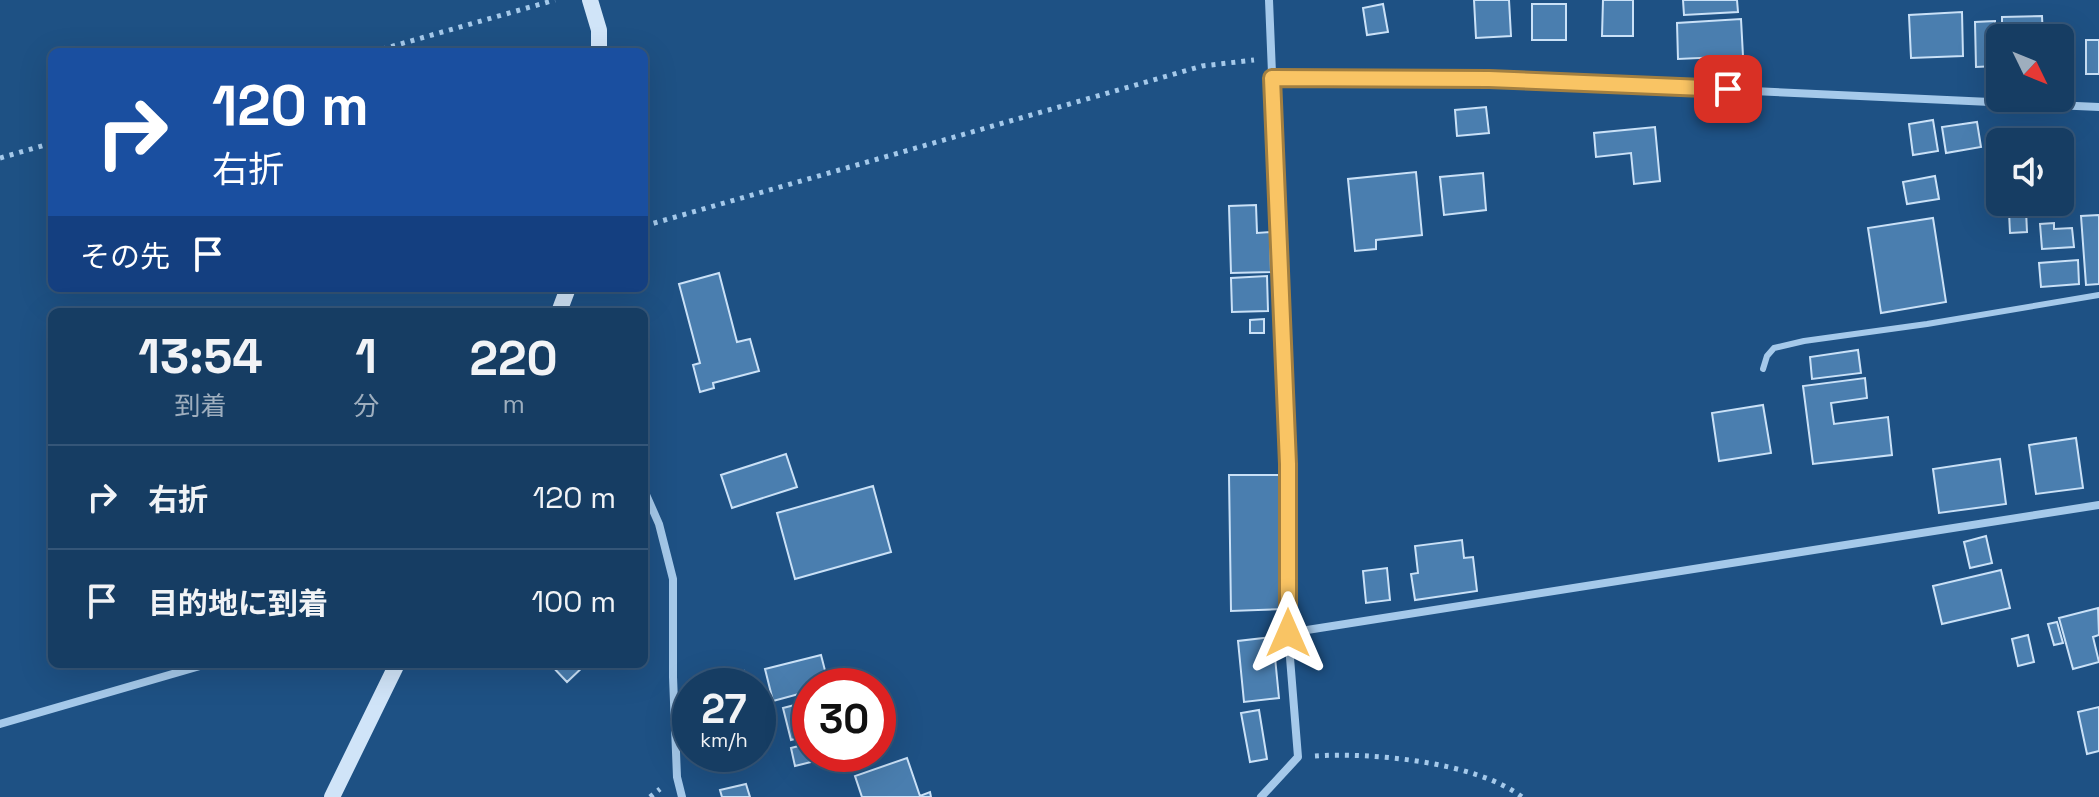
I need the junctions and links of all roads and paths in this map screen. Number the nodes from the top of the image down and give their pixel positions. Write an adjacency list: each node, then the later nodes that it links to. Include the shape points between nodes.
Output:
1 (555, 0): 4 (path)
2 (590, 0): 5 (main road)
3 (1269, 0): 6 (street)
4 (386, 48)
5 (599, 48)
6 (1271, 58): 7 (street); 11 (path, via 1202,66)
7 (1272, 78): 8 (street, via 1489,79); 16 (street, via 1288,464)
8 (2099, 107)
9 (48, 144): 10 (path)
10 (0, 158)
11 (648, 225)
12 (2099, 295): 13 (lane, via 1804,341 1774,348)
13 (1763, 369)
14 (648, 499): 22 (street, via 673,579 677,777)
15 (2099, 505): 16 (street)
16 (1288, 633): 20 (street)
17 (193, 668): 19 (street)
18 (395, 668): 21 (main road)
19 (0, 724)
20 (1298, 757): 23 (street); 24 (path, via 1421,762 1477,775)
21 (332, 797)
22 (682, 797)
23 (1261, 797)
24 (1522, 797)

